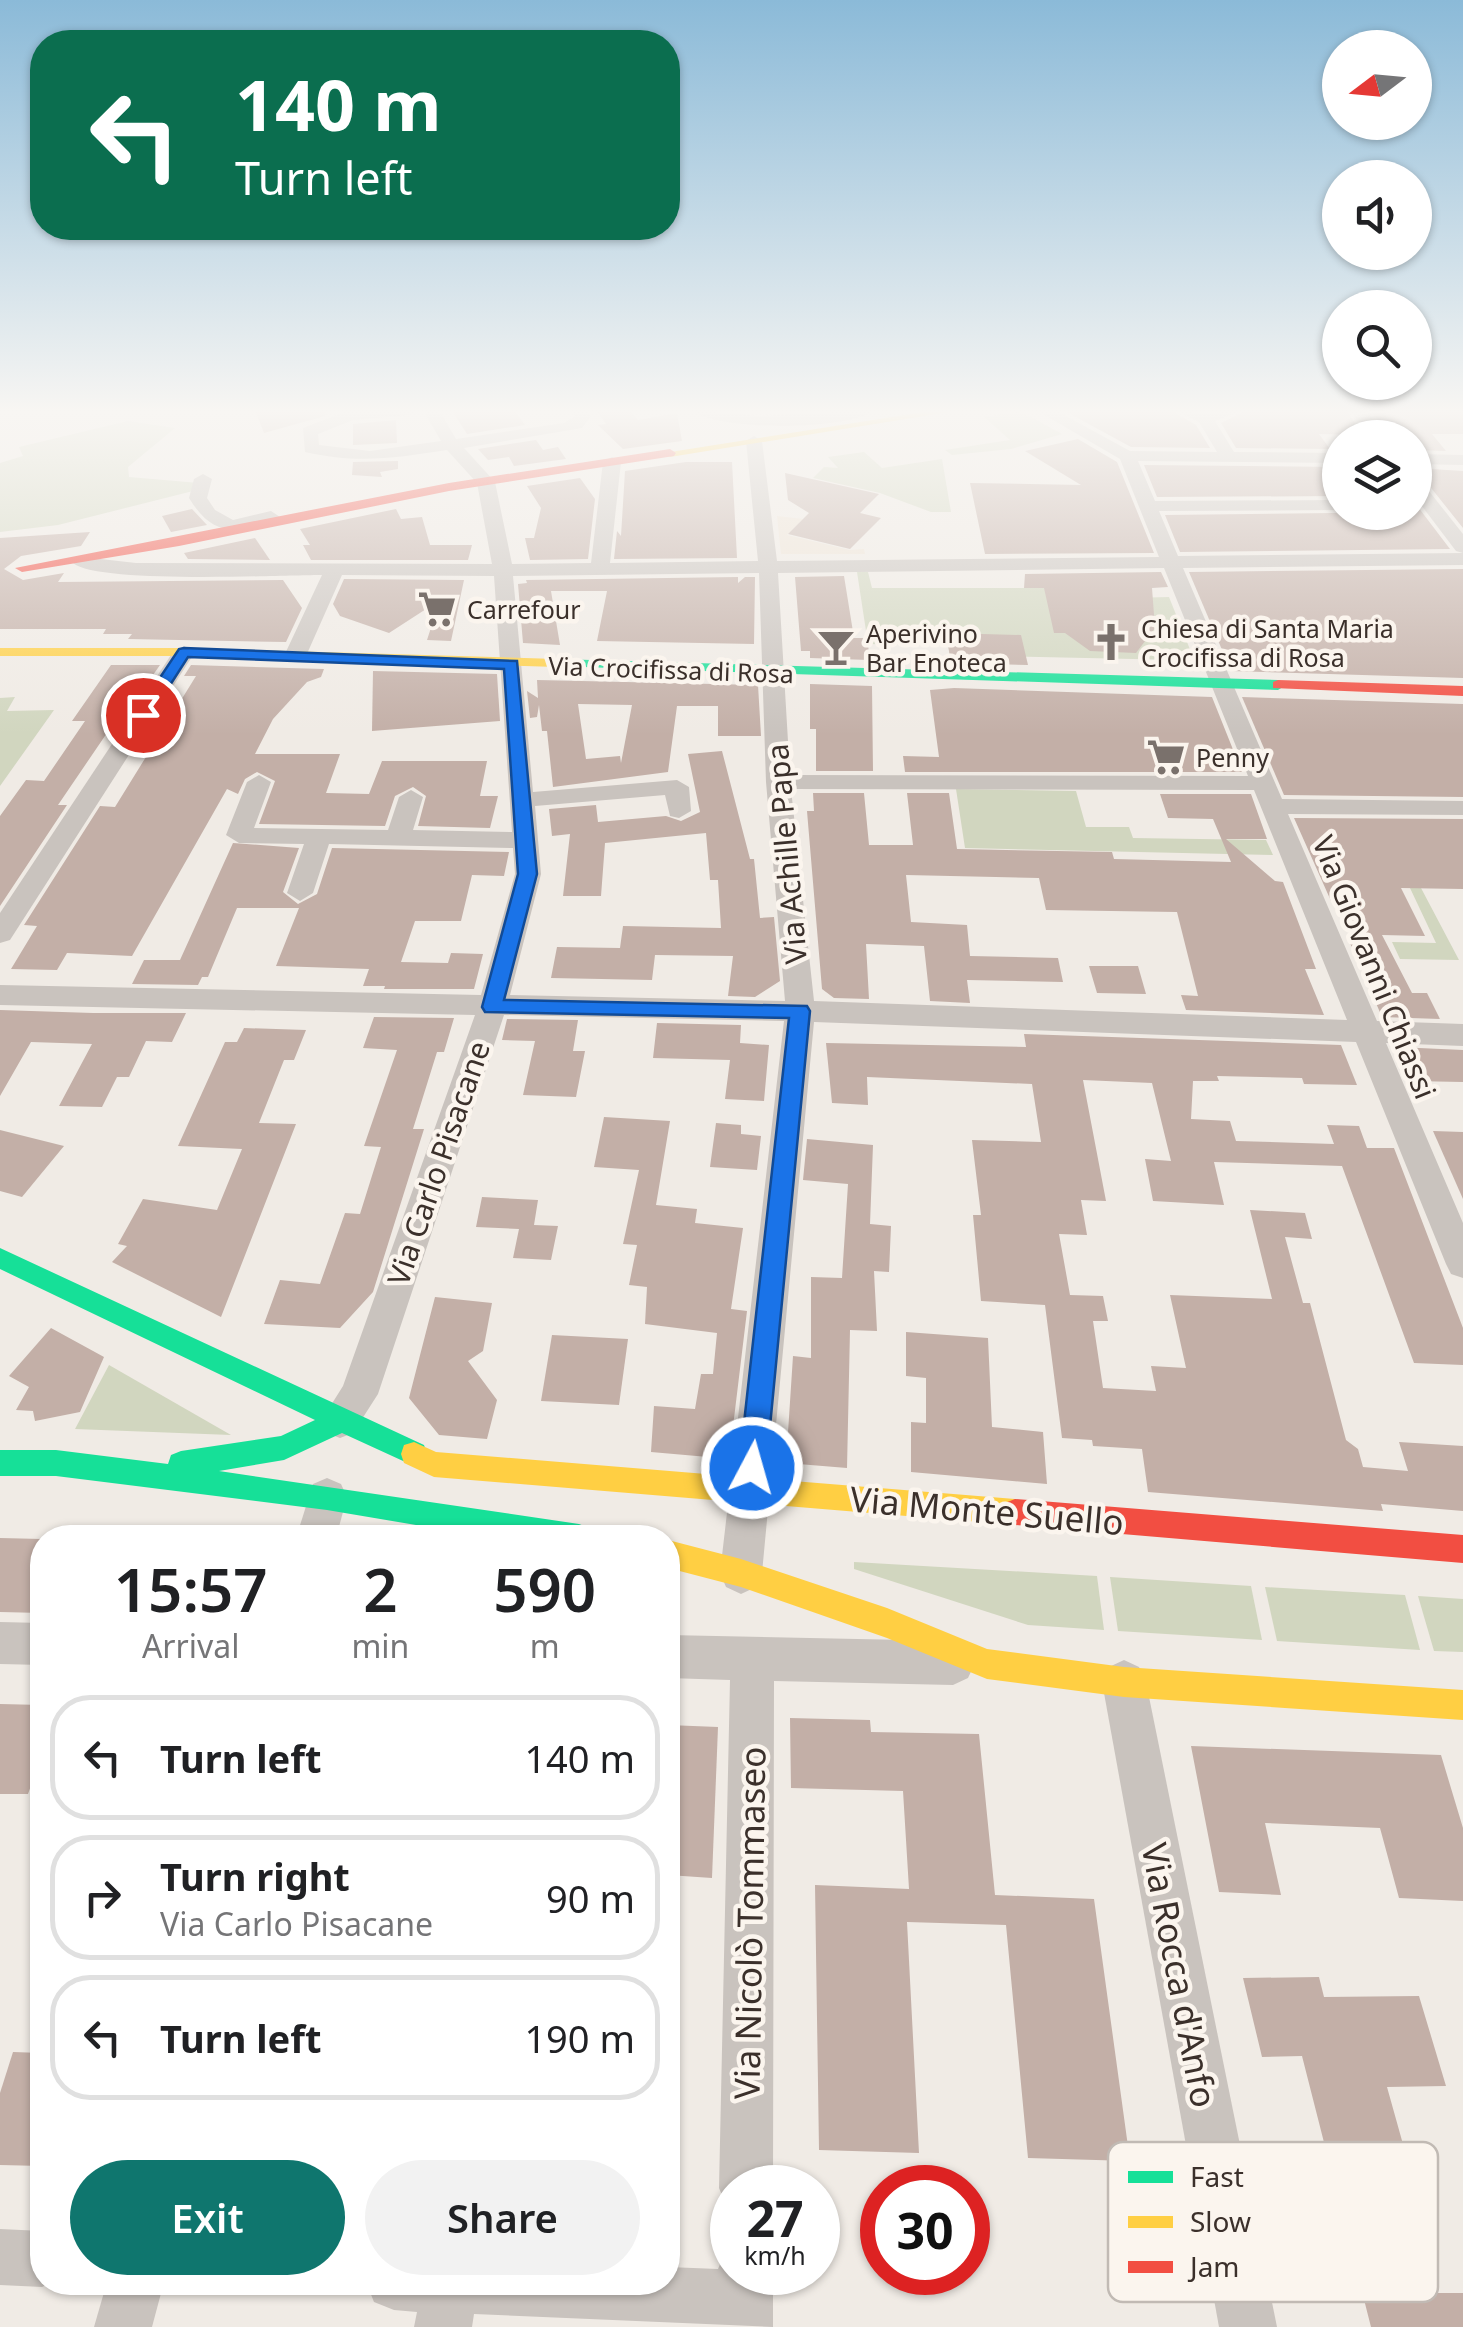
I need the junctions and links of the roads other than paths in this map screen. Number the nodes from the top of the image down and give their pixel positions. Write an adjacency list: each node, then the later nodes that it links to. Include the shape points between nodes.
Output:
1 (216, 519): 2 (street, via 230,526)
2 (263, 519)
3 (284, 519): 9 (street)
4 (493, 519): 18 (street, Via Carlo Pisacane)
5 (606, 519): 15 (street)
6 (763, 519): 14 (street, Via Achille Papa)
7 (1152, 519): 13 (street, Via Giovanni Chiassi)
8 (1436, 519): 10 (street)
9 (179, 542): 12 (street); 16 (street)
10 (1463, 547)
11 (1463, 559): 13 (street)
12 (136, 561): 16 (street); 17 (street)
13 (1168, 563): 14 (street); 24 (street, Via Giovanni Chiassi)
14 (768, 564): 15 (street); 23 (street, Via Achille Papa)
15 (600, 567): 18 (street)
16 (11, 568)
17 (335, 569): 18 (street); 21 (street)
18 (502, 570): 22 (street, Via Carlo Pisacane)
19 (0, 652): 20 (street, Via Crocifissa di Rosa)
20 (184, 652): 21 (street, Via Crocifissa di Rosa); 37 (street)
21 (296, 656): 22 (street, Via Crocifissa di Rosa)
22 (511, 664): 23 (street, Via Crocifissa di Rosa); 30 (street, Via Carlo Pisacane)
23 (772, 672): 24 (street, Via Crocifissa di Rosa); 27 (street, Via Achille Papa)
24 (1222, 686): 25 (street, Via Crocifissa di Rosa); 28 (street, Via Giovanni Chiassi)
25 (1463, 691)
26 (259, 782): 33 (street, via 239,836)
27 (778, 782): 28 (street); 40 (street, Via Achille Papa)
28 (1268, 795): 31 (street, Via Giovanni Chiassi); 41 (street, Via Giovanni Chiassi)
29 (411, 796): 34 (street)
30 (524, 800): 32 (street, via 676,788); 35 (street, Via Carlo Pisacane)
31 (1463, 808)
32 (679, 811)
33 (318, 839): 34 (street); 36 (street)
34 (398, 839): 35 (street)
35 (528, 840): 39 (street, Via Carlo Pisacane, via 528,874)
36 (300, 893)
37 (0, 934)
38 (0, 995): 39 (street)
39 (492, 1007): 40 (street); 45 (street, Via Carlo Pisacane, via 359,1394)
40 (800, 1011): 41 (street); 51 (street, Via Achille Papa)
41 (1366, 1032): 42 (street); 44 (street, Via Giovanni Chiassi)
42 (1463, 1035)
43 (0, 1258): 45 (street, Via Monte Suello)
44 (1463, 1264)
45 (340, 1422): 47 (street, Via Monte Suello); 49 (street, via 271,1453)
46 (0, 1462): 49 (street)
47 (434, 1464): 48 (street); 51 (street, Via Monte Suello)
48 (389, 1471)
49 (116, 1472): 50 (street)
50 (341, 1488): 52 (street); 53 (street, via 380,1505)
51 (748, 1490): 54 (street, Via Monte Suello); 56 (street, Via Achille Papa)
52 (322, 1525)
53 (501, 1525)
54 (1463, 1549)
55 (680, 1557): 56 (street)
56 (741, 1573): 61 (street)
57 (0, 1643): 58 (street)
58 (30, 1644)
59 (680, 1657): 60 (street)
60 (752, 1659): 61 (street); 65 (street, Via Nicolò Tommaseo)
61 (988, 1664): 62 (street)
62 (1124, 1682): 63 (street); 64 (street, Via Rocca d'Anfo)
63 (1463, 1705)
64 (1212, 2142)
65 (746, 2165)
66 (0, 2257): 67 (street)
67 (30, 2258)
68 (132, 2295): 72 (street)
69 (429, 2299): 70 (street)
70 (744, 2300)
71 (1243, 2302): 73 (street, Via Rocca d'Anfo)
72 (123, 2327)
73 (1248, 2327)

